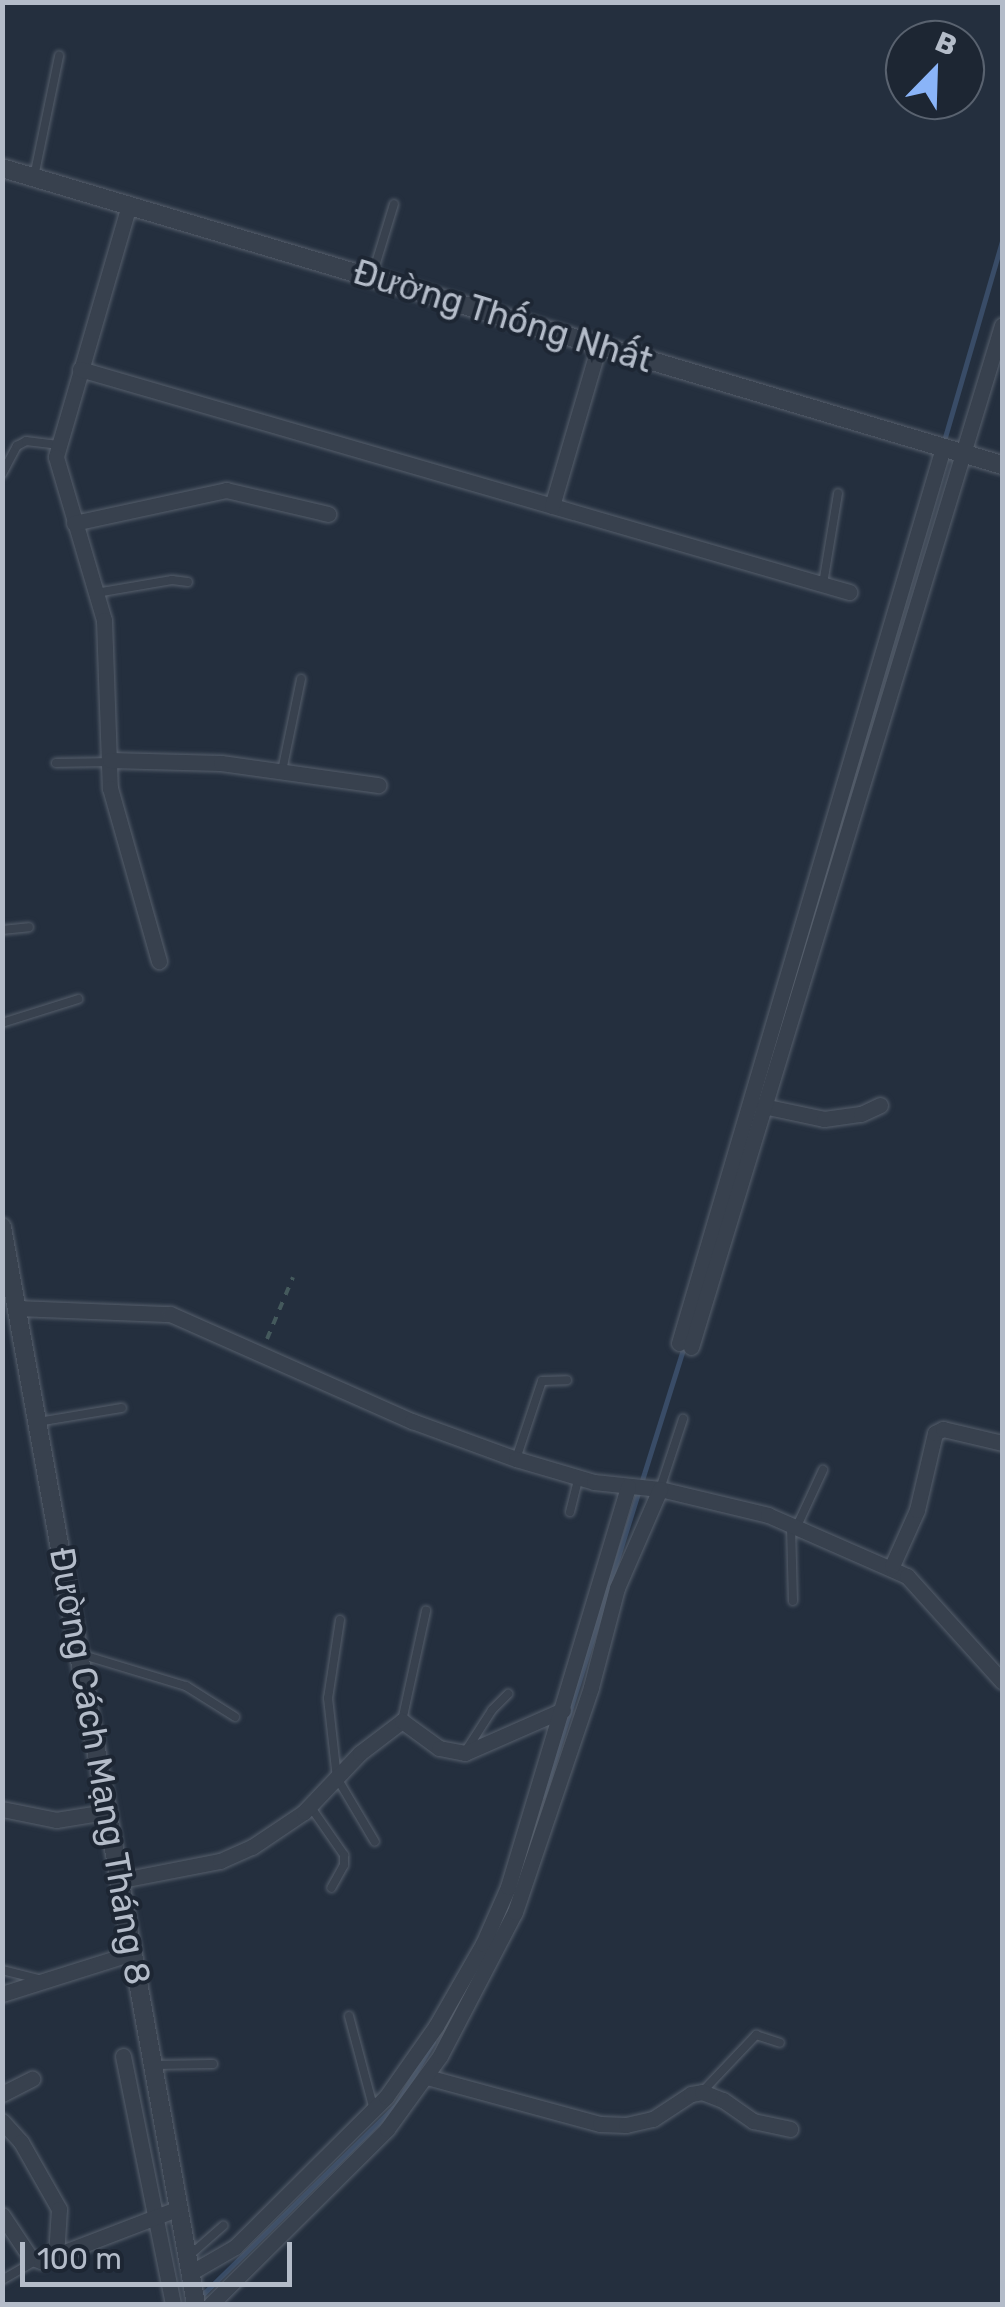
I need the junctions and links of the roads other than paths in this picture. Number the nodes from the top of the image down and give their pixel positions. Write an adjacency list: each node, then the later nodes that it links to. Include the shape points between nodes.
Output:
1 (59, 56): 3 (lane)
2 (2, 168): 3 (street, Đường Thống Nhất)
3 (34, 177): 4 (street, Đường Thống Nhất)
4 (129, 204): 6 (street, Đường Thống Nhất); 9 (street)
5 (394, 204): 6 (lane)
6 (372, 277): 8 (street, Đường Thống Nhất)
7 (1002, 324): 11 (street)
8 (599, 345): 11 (street, Đường Thống Nhất); 15 (street)
9 (80, 369): 10 (street); 15 (street)
10 (58, 445): 13 (lane, via 26,440); 17 (street, via 58,475)
11 (954, 451): 12 (street, Đường Thống Nhất); 33 (street); 33 (street, via 685,1345)
12 (1002, 465)
13 (2, 474)
14 (838, 493): 19 (lane)
15 (552, 506): 19 (street)
16 (328, 514): 17 (street, via 226,490)
17 (74, 523): 21 (street)
18 (188, 582): 21 (lane)
19 (823, 584): 20 (street)
20 (849, 592)
21 (96, 594): 23 (street, via 106,641)
22 (301, 679): 25 (lane)
23 (110, 761): 24 (lane); 25 (street); 29 (street, via 113,804)
24 (56, 762)
25 (282, 772): 26 (street)
26 (378, 785)
27 (28, 927): 28 (lane)
28 (2, 930)
29 (158, 961)
30 (78, 1000): 31 (lane)
31 (2, 1023)
32 (880, 1104): 33 (street, via 862,1114 824,1119)
33 (762, 1106)
34 (4, 1240): 35 (street, Đường Cách Mạng Tháng 8)
35 (18, 1308): 39 (street, Đường Cách Mạng Tháng 8); 41 (street, via 170,1314 412,1421)
36 (567, 1380): 41 (lane, via 542,1380)
37 (122, 1408): 39 (lane)
38 (683, 1419): 45 (lane)
39 (38, 1422): 52 (street, Đường Cách Mạng Tháng 8)
40 (1002, 1442): 48 (street, via 936,1433 917,1510)
41 (516, 1459): 43 (street)
42 (823, 1470): 47 (lane)
43 (579, 1476): 44 (street); 46 (lane)
44 (631, 1487): 45 (street); 55 (street)
45 (656, 1488): 47 (street); 75 (street, via 617,1588 515,1912)
46 (570, 1512)
47 (794, 1525): 48 (street); 49 (lane)
48 (892, 1566): 53 (street, via 919,1586)
49 (793, 1602)
50 (426, 1611): 57 (lane)
51 (340, 1620): 59 (lane, via 328,1698)
52 (78, 1653): 56 (lane, via 186,1686); 62 (street, Đường Cách Mạng Tháng 8)
53 (1002, 1680)
54 (508, 1694): 58 (lane)
55 (562, 1710): 58 (street); 79 (street, via 508,1887 483,1944 436,2026)
56 (235, 1718)
57 (402, 1721): 58 (street, via 438,1748); 59 (street)
58 (465, 1753)
59 (337, 1778): 60 (street); 63 (lane)
60 (310, 1806): 64 (street, via 282,1830 220,1861); 65 (lane, via 344,1854)
61 (2, 1809): 62 (street, via 56,1820)
62 (106, 1812): 64 (street, Đường Cách Mạng Tháng 8)
63 (374, 1842)
64 (122, 1880): 66 (street, Đường Cách Mạng Tháng 8)
65 (331, 1888)
66 (132, 1953): 68 (street); 74 (street, Đường Cách Mạng Tháng 8)
67 (2, 1970): 68 (lane)
68 (42, 1981): 69 (street)
69 (2, 1994)
70 (349, 2016): 79 (lane)
71 (780, 2042): 77 (lane, via 756,2035)
72 (123, 2056): 84 (street)
73 (213, 2064): 74 (lane)
74 (154, 2065): 82 (street, Đường Cách Mạng Tháng 8)
75 (427, 2077): 77 (street, via 626,2126); 91 (street, via 386,2129)
76 (32, 2079): 78 (street)
77 (702, 2092): 81 (street, via 753,2121)
78 (2, 2094)
79 (374, 2110): 89 (street)
80 (2, 2122): 86 (street, via 59,2208)
81 (790, 2129)
82 (179, 2208): 84 (street); 89 (street, Đường Cách Mạng Tháng 8)
83 (2, 2214): 87 (street)
84 (158, 2216): 86 (street); 90 (street)
85 (223, 2226): 89 (lane)
86 (56, 2256): 87 (street)
87 (35, 2261): 88 (lane)
88 (2, 2280)
89 (191, 2282): 90 (street)
90 (173, 2304)
91 (211, 2304)

